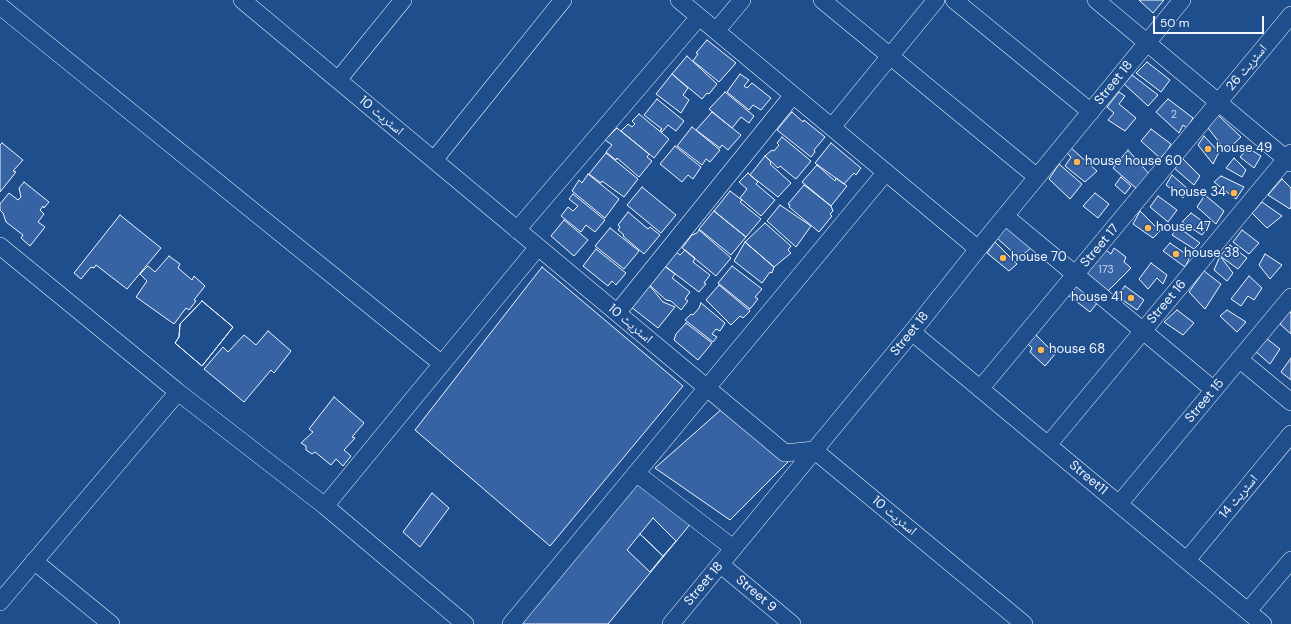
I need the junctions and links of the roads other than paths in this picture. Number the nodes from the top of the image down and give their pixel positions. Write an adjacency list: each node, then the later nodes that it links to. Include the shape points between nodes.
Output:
1 (403, 0): 17 (street)
2 (563, 0): 23 (street)
3 (679, 0): 13 (street)
4 (742, 0): 14 (street)
5 (822, 0): 16 (street)
6 (936, 0): 16 (street)
7 (954, 0): 20 (street)
8 (1096, 0): 15 (street)
9 (1182, 0): 15 (street, Street 18)
10 (245, 1): 17 (street, اسٹریٹ 10)
11 (0, 6): 37 (street)
12 (1291, 15): 19 (street, اسٹریٹ 26)
13 (699, 17): 14 (street); 27 (street)
14 (716, 31): 18 (street)
15 (1147, 43): 19 (street); 20 (street, Street 18)
16 (890, 56): 21 (street); 25 (street)
17 (338, 80): 23 (street, اسٹریٹ 10)
18 (793, 94): 21 (street); 33 (street)
19 (1218, 102): 22 (street); 31 (street, Street 17)
20 (1091, 112): 25 (street, Street 18)
21 (832, 127): 24 (street)
22 (1289, 158): 34 (street, Street 16)
23 (434, 160): 27 (street, اسٹریٹ 10)
24 (886, 172): 29 (street); 38 (street)
25 (1037, 177): 26 (street, Street 18)
26 (1005, 216): 29 (street, Street 18); 31 (street)
27 (518, 230): 28 (street, اسٹریٹ 10)
28 (538, 247): 33 (street, اسٹریٹ 10); 37 (street)
29 (978, 249): 35 (street, Street 18)
30 (2, 252): 41 (street)
31 (1076, 275): 34 (street); 39 (street, Street 17)
32 (1291, 297): 36 (street, Street 15)
33 (617, 313): 38 (street, اسٹریٹ 10)
34 (1143, 331): 40 (street); 44 (street, Street 16)
35 (912, 332): 39 (street, Street11); 45 (street, Street 18)
36 (1239, 359): 40 (street, Street 15); 42 (street)
37 (442, 364): 48 (street)
38 (707, 388): 45 (street, اسٹریٹ 10, via 785,453); 46 (street)
39 (980, 389): 44 (street, Street11)
40 (1214, 390): 47 (street, Street 15)
41 (178, 392): 48 (street); 52 (street)
42 (1291, 402)
43 (1291, 434): 50 (street, اسٹریٹ 14)
44 (1048, 445): 47 (street, Street11)
45 (814, 450): 49 (street, Street 18); 61 (street, اسٹریٹ 10)
46 (636, 473): 49 (street); 58 (street)
47 (1119, 504): 50 (street, Street11)
48 (325, 506): 57 (street)
49 (733, 548): 53 (street, Street 18)
50 (1187, 560): 55 (street, Street11)
51 (1291, 560): 55 (street)
52 (34, 561): 54 (street); 56 (street)
53 (720, 564): 59 (street, Street 18); 60 (street, Street 9)
54 (0, 602)
55 (1248, 611): 62 (street, Street11)
56 (111, 624)
57 (465, 624)
58 (511, 624)
59 (671, 624)
60 (792, 624)
61 (1024, 624)
62 (1264, 624)

